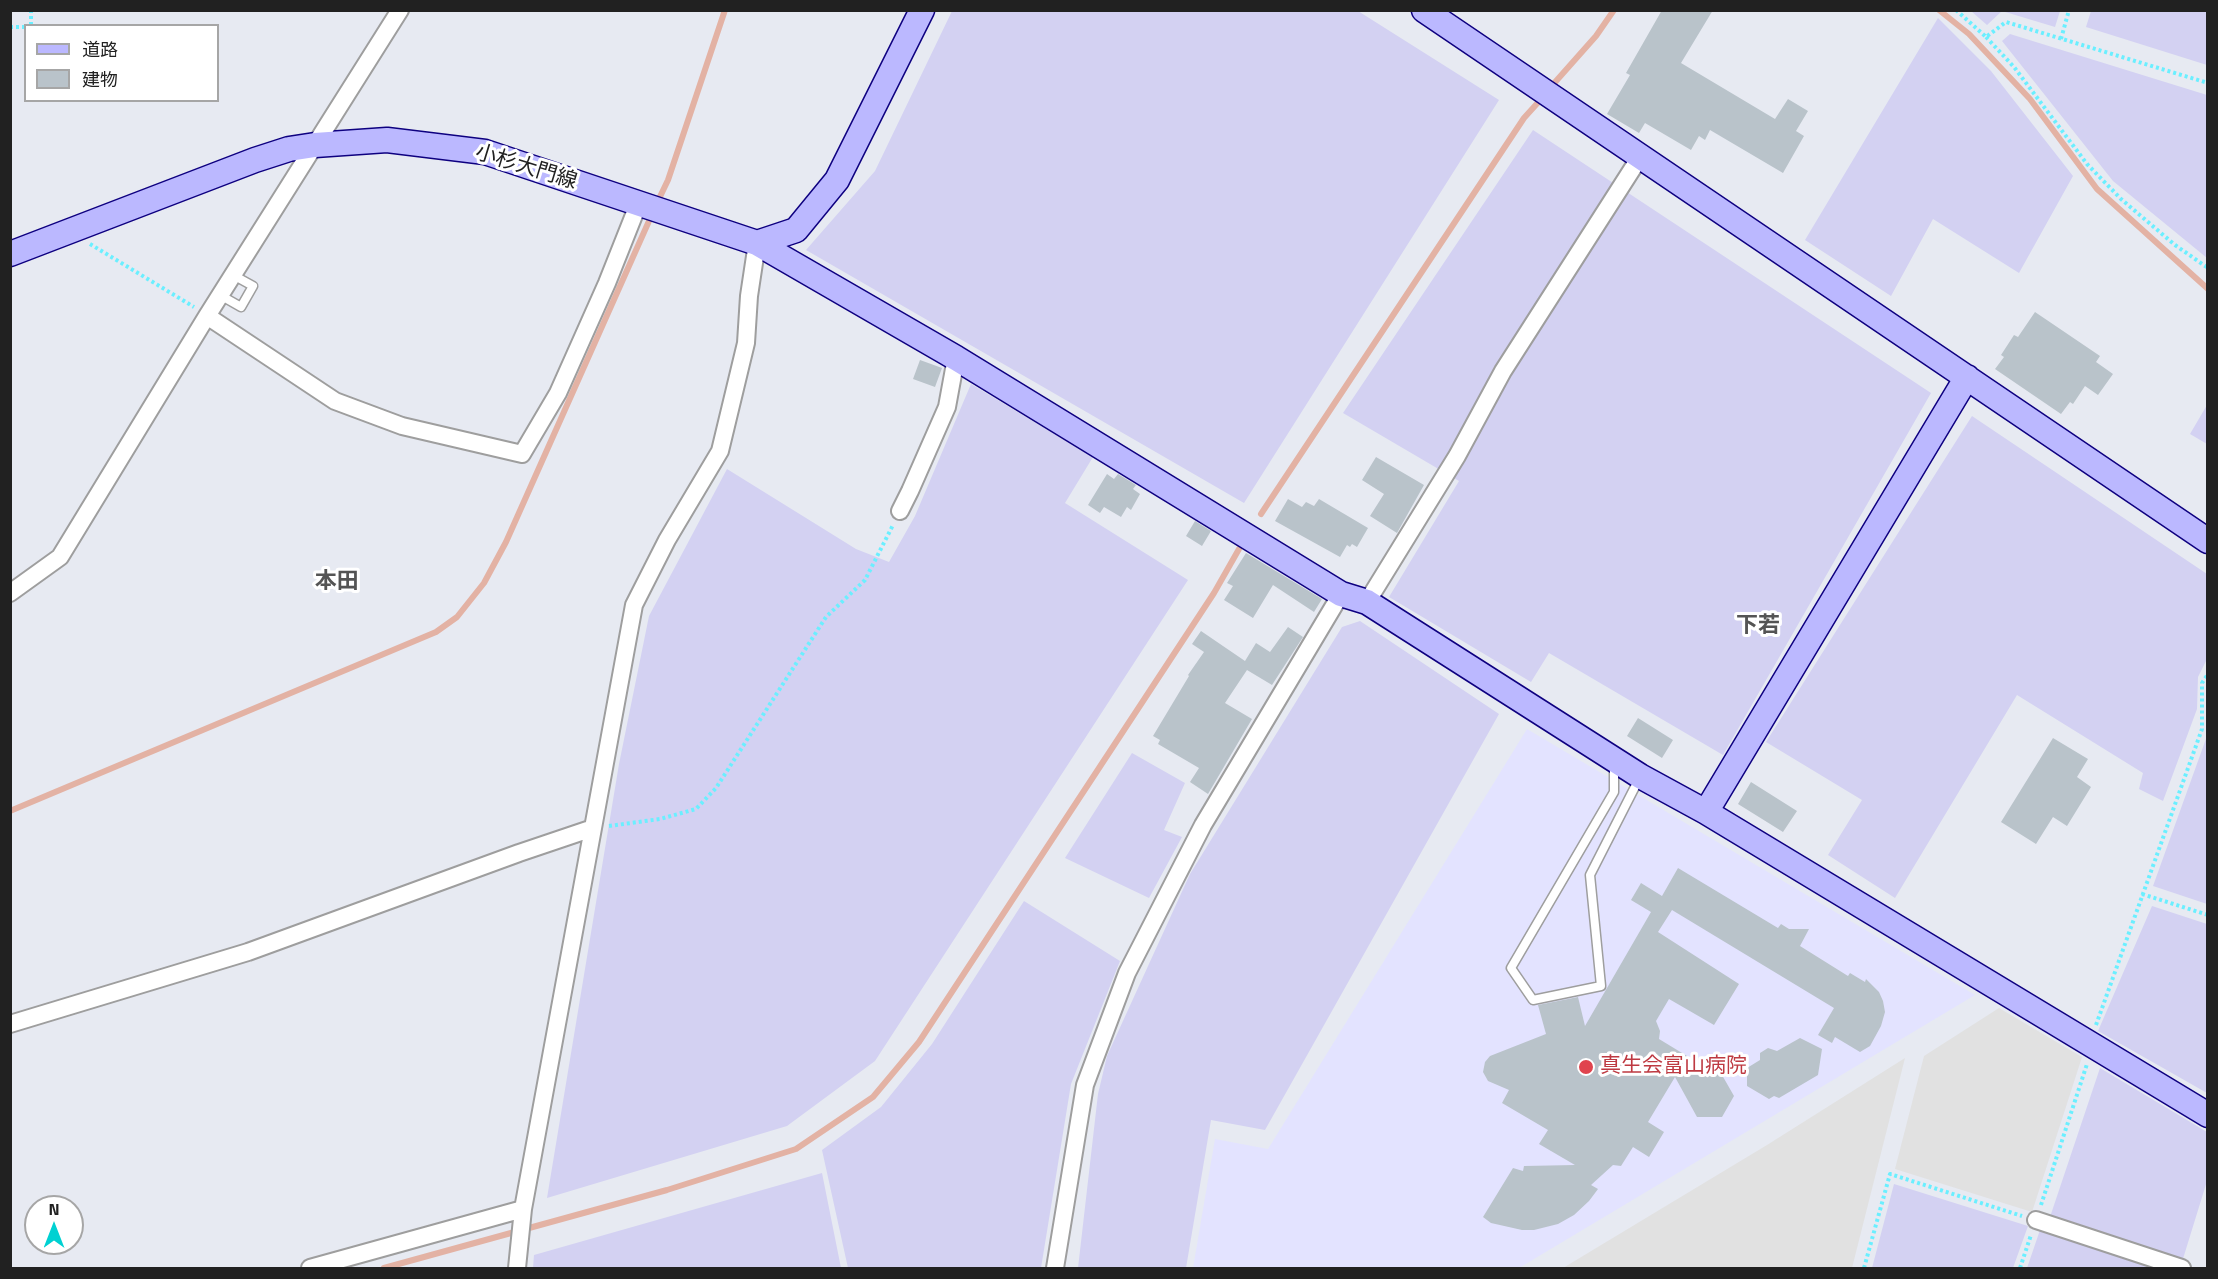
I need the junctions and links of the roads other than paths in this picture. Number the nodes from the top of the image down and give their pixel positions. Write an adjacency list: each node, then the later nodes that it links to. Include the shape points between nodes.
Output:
1 (400, 10): 4 (street)
2 (922, 10): 7 (street, via 837,180 796,230)
3 (1424, 10): 5 (street)
4 (315, 145): 6 (street, 小杉大門線, via 387,140 485,152); 8 (street, 小杉大門線, via 255,160); 9 (street)
5 (1640, 157): 13 (street); 18 (street, via 1503,371 1457,456)
6 (638, 205): 7 (street, 小杉大門線); 11 (street, via 558,393 522,454 402,426 335,400)
7 (757, 243): 12 (street, 小杉大門線); 22 (street, via 747,343 720,451 634,604)
8 (10, 254)
9 (233, 275): 10 (street); 10 (lane, via 253,286 241,307)
10 (220, 295): 11 (street)
11 (207, 316): 16 (street, via 60,557)
12 (956, 358): 14 (street, via 947,407); 17 (street, 小杉大門線)
13 (1966, 377): 15 (street); 21 (street)
14 (900, 511)
15 (2208, 541)
16 (10, 593)
17 (1341, 594): 18 (street, 小杉大門線); 29 (street, via 1203,825 1127,973 1085,1085)
18 (1367, 602): 19 (street, 小杉大門線)
19 (1618, 762): 20 (street, 小杉大門線); 20 (lane, via 1614,769 1614,792 1511,968 1533,1000 1601,986 1590,875)
20 (1640, 776): 21 (street, 小杉大門線)
21 (1706, 812): 24 (street, 小杉大門線)
22 (593, 828): 23 (street, via 248,952); 25 (street)
23 (10, 1024)
24 (2208, 1115)
25 (523, 1209): 27 (street); 28 (street)
26 (2036, 1220): 30 (street)
27 (309, 1269)
28 (517, 1269)
29 (1055, 1269)
30 (2182, 1269)

